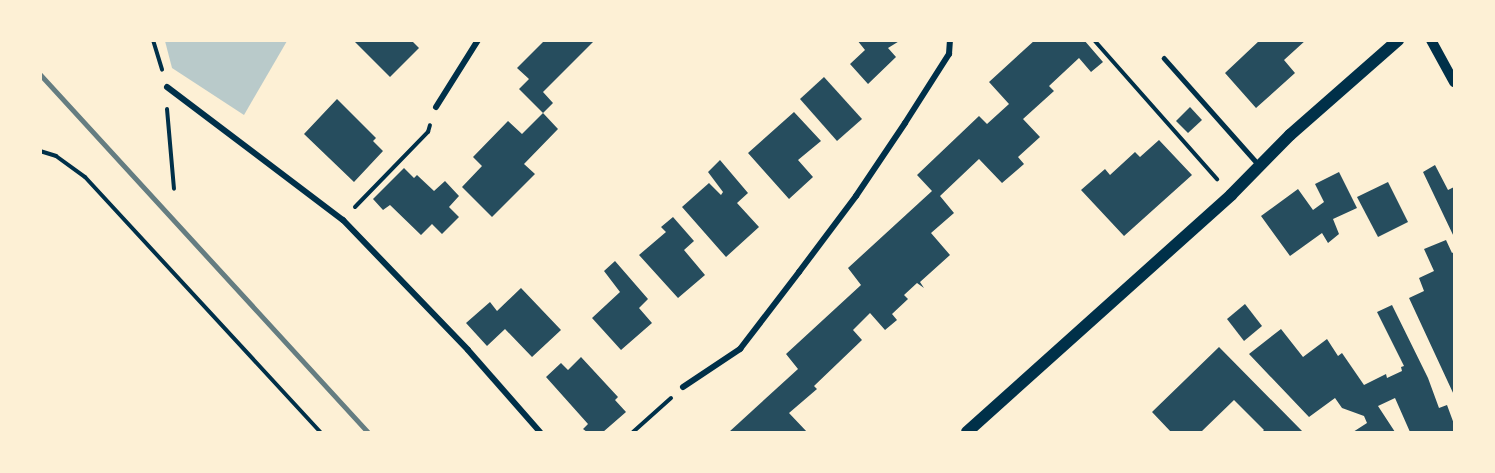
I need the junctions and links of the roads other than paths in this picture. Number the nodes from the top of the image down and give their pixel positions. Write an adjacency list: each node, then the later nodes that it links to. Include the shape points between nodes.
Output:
1 (478, 40): 8 (street)
2 (950, 40): 10 (street, via 949,54 905,123 799,273 740,349)
3 (1398, 40): 9 (main road)
4 (1431, 40): 6 (street)
5 (1164, 58): 9 (lane)
6 (1455, 82)
7 (167, 87): 11 (street, via 343,220 468,350)
8 (436, 107)
9 (1259, 165): 12 (main road, via 1231,195)
10 (683, 387)
11 (540, 432)
12 (967, 432)

